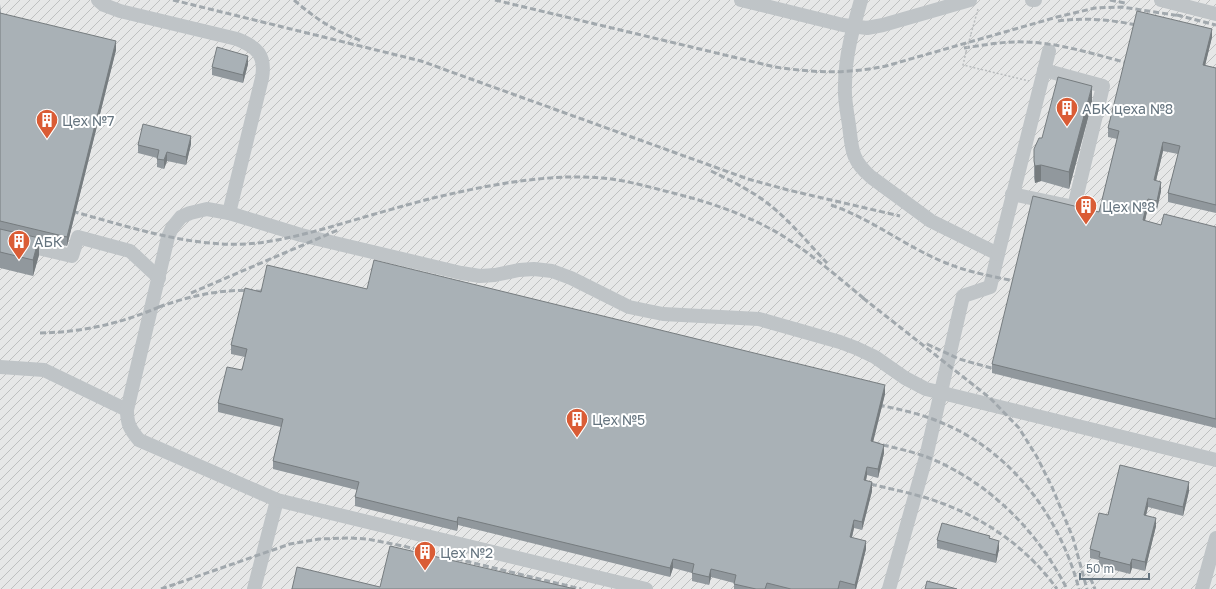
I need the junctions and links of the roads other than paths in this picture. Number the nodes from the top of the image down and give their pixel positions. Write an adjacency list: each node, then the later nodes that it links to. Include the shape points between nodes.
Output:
1 (98, 0): 11 (street, via 120,11 237,39 253,46 259,52 263,61 263,73)
2 (741, 0): 7 (street)
3 (860, 0): 7 (street)
4 (1161, 0): 6 (street)
5 (974, 3): 7 (street, via 883,25)
6 (1216, 14)
7 (854, 27): 13 (street, via 848,50 845,86 852,150 856,161 871,177 931,221)
8 (1049, 51): 9 (street)
9 (1044, 70): 10 (street); 10 (street, via 1103,86 1074,207)
10 (1012, 194): 13 (street)
11 (229, 213): 14 (street, via 198,210 176,222 168,237); 16 (street, via 301,235 461,273 480,276 519,270 552,271 629,307 663,314 758,319 856,348 875,357 905,378)
12 (0, 239): 14 (street, via 72,256 78,237 130,251)
13 (998, 254): 16 (street, via 990,287 963,296)
14 (159, 278): 17 (street)
15 (0, 367): 17 (street, via 44,370)
16 (940, 393): 18 (street); 23 (street, via 926,457)
17 (127, 410): 19 (street, via 127,420 140,440)
18 (1216, 460)
19 (277, 500): 21 (street); 22 (street)
20 (1216, 538): 24 (street)
21 (254, 589)
22 (646, 589)
23 (889, 589)
24 (1202, 589)

